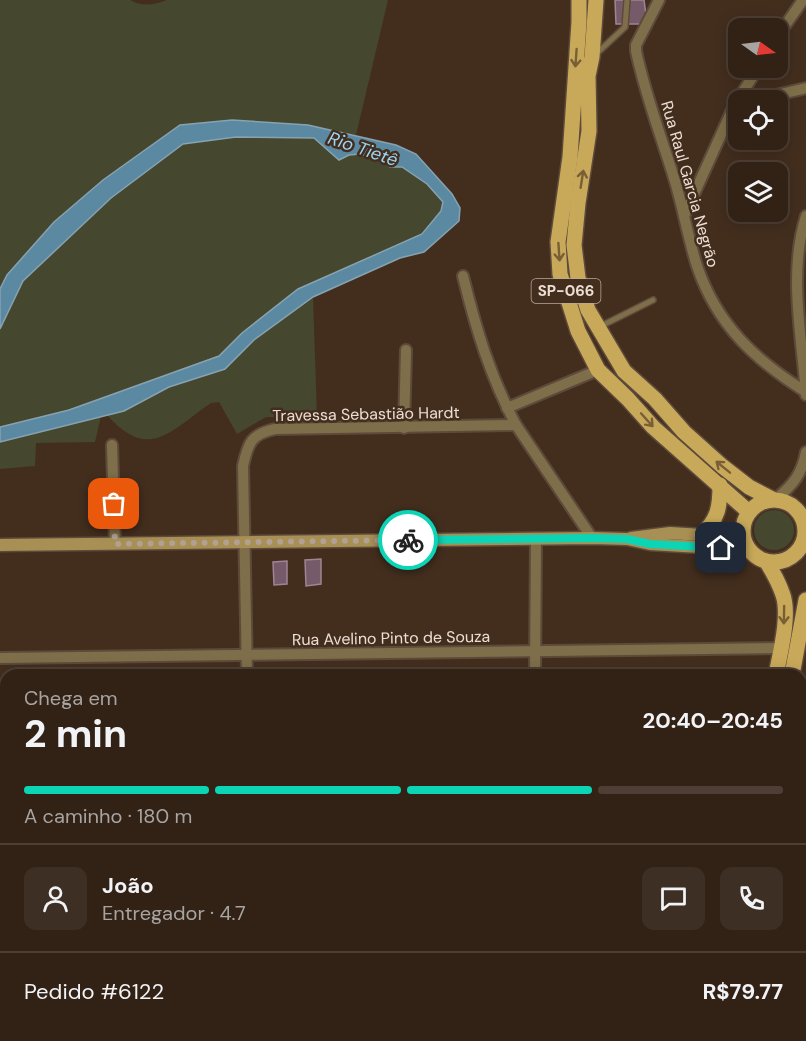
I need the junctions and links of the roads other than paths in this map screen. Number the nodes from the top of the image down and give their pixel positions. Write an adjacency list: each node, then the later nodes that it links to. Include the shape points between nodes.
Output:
1 (579, 0): 17 (main road, SP-066, one-way to 17, via 570,157 558,242 560,274 579,331)
2 (596, 0): 7 (main road, SP-066)
3 (627, 0): 7 (lane, via 625,27)
4 (659, 0): 11 (street, Rua Raul Garcia Negrão, via 636,51)
5 (803, 0): 6 (street)
6 (788, 21)
7 (592, 57): 15 (main road, SP-066, one-way to 7, via 578,278 574,245 589,131 588,76)
8 (806, 88): 9 (street)
9 (788, 92)
10 (728, 122): 11 (street)
11 (685, 214): 18 (street, Rua Raul Garcia Negrão, via 697,266 719,310 748,349)
12 (806, 216): 18 (street, via 798,254)
13 (463, 276): 19 (street, via 492,377)
14 (653, 300): 15 (lane)
15 (598, 327): 25 (main road, SP-066, one-way to 15, via 749,487 684,432 624,371)
16 (406, 350): 21 (street)
17 (598, 370): 19 (street); 24 (main road, SP-066, one-way to 24, via 653,427)
18 (806, 394)
19 (507, 408): 20 (street)
20 (516, 425): 21 (street, Travessa Sebastião Hardt); 31 (street)
21 (404, 428): 34 (street, Travessa Sebastião Hardt, via 261,432 252,439 243,466)
22 (112, 445): 35 (street)
23 (806, 452): 25 (street, via 800,475)
24 (720, 485): 26 (main road, SP-066); 29 (main road, via 718,512)
25 (774, 499): 26 (main road, via 759,503); 27 (main road, via 795,506)
26 (749, 512): 28 (main road)
27 (805, 527): 33 (main road); 38 (main road, via 802,546 795,554 786,560)
28 (743, 531): 29 (main road); 37 (main road)
29 (702, 535): 32 (main road, via 670,533)
30 (536, 538): 31 (main road); 34 (main road); 41 (street)
31 (592, 538): 32 (main road)
32 (627, 539): 37 (main road)
33 (806, 541)
34 (244, 542): 35 (main road); 42 (street, Travessa Sebastião Hardt)
35 (115, 544): 36 (main road)
36 (0, 545)
37 (749, 550): 38 (main road)
38 (766, 561): 40 (main road, one-way to 40, via 784,597)
39 (806, 600): 47 (main road)
40 (781, 648): 41 (street, Rua Avelino Pinto de Souza); 46 (main road)
41 (535, 652): 42 (street, Rua Avelino Pinto de Souza); 45 (street)
42 (246, 655): 43 (street, Rua Avelino Pinto de Souza); 44 (street, Travessa Sebastião Hardt)
43 (0, 658)
44 (247, 669)
45 (535, 669)
46 (777, 669)
47 (793, 669)

